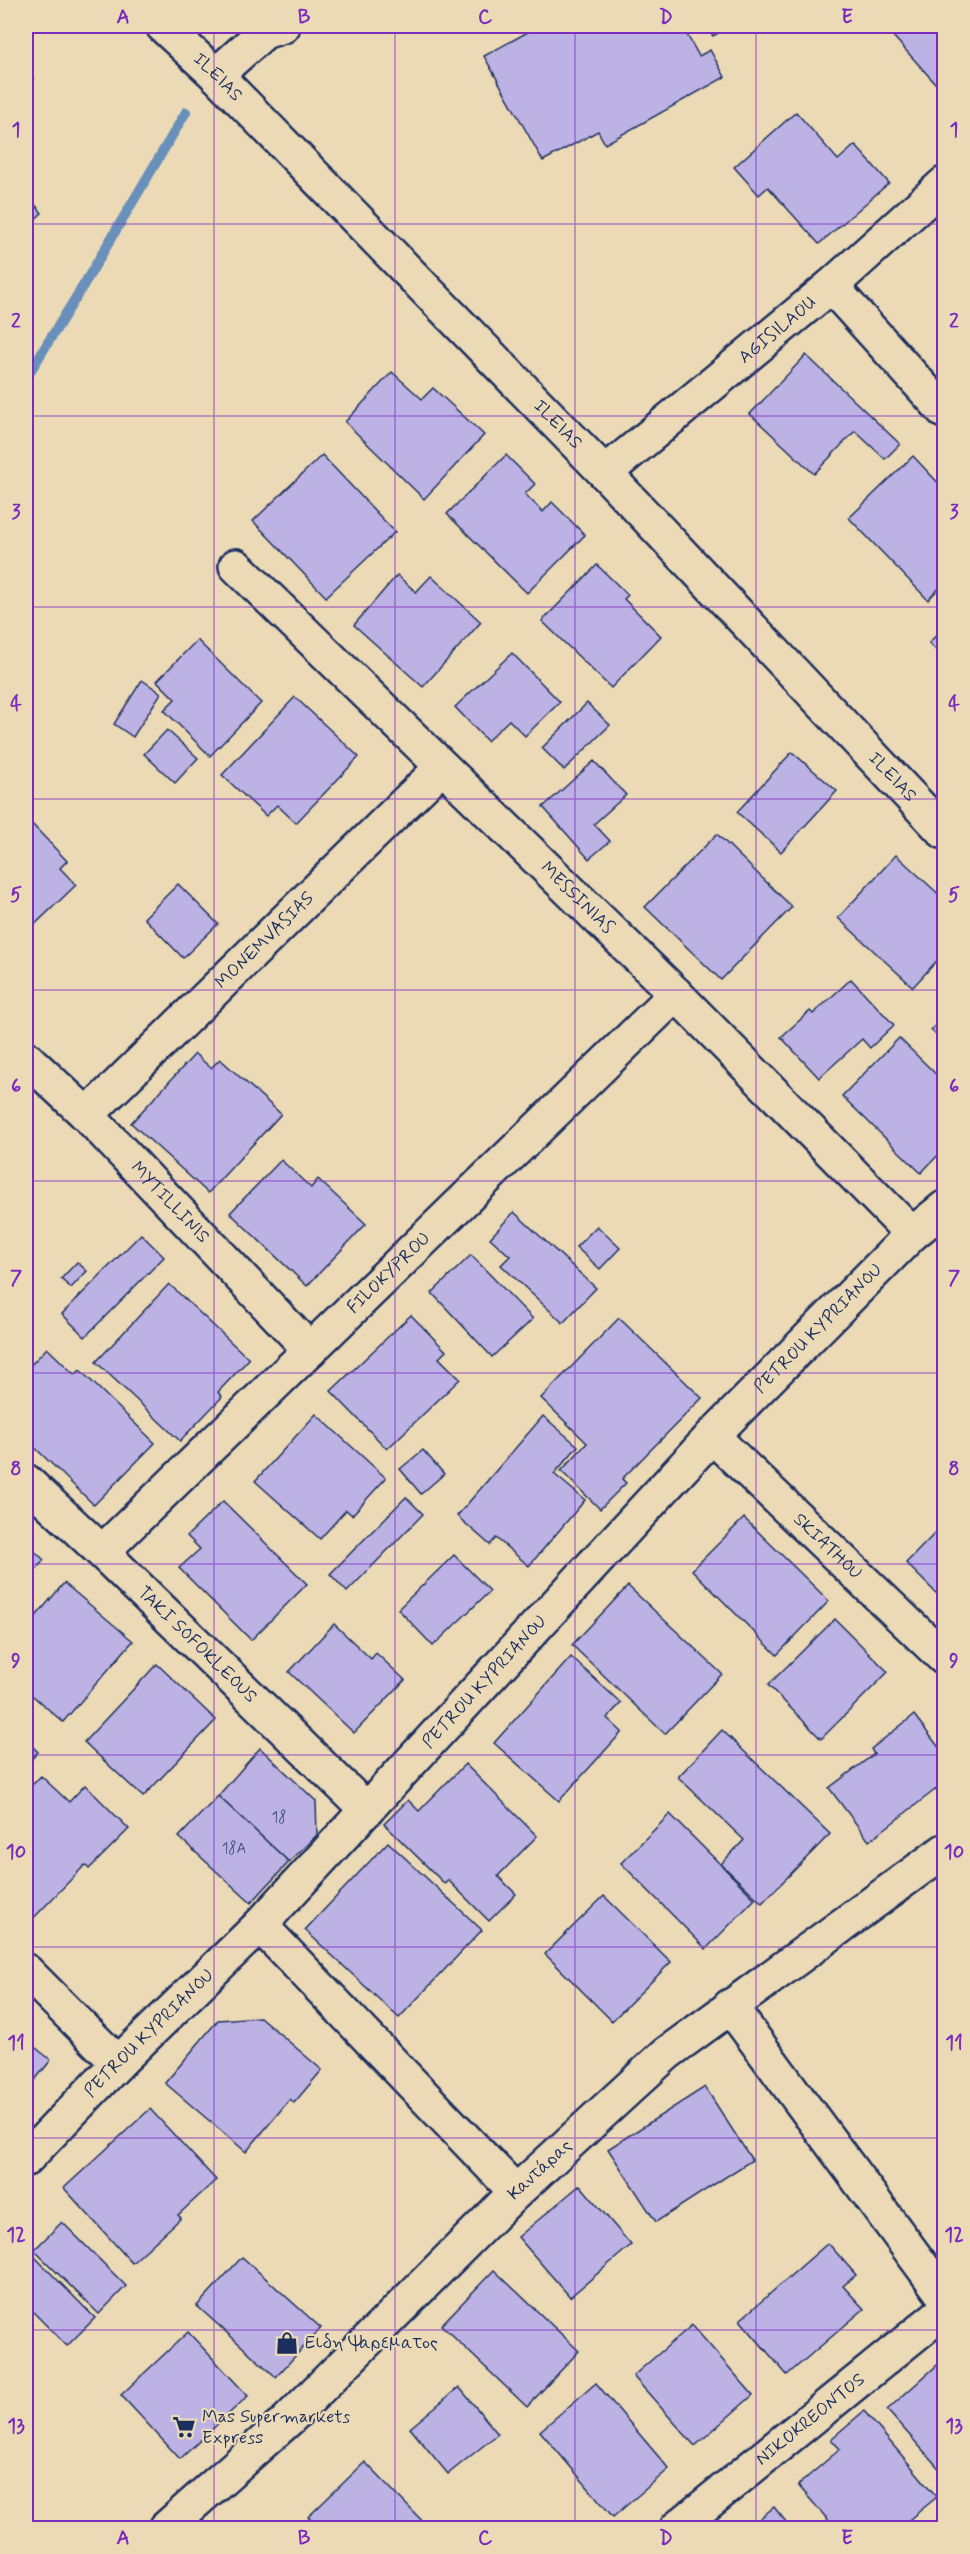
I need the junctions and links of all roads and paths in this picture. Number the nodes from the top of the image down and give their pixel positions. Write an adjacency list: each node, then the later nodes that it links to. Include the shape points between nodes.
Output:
1 (163, 26): 3 (street, ILEIAS)
2 (284, 26): 3 (street, via 264,32)
3 (216, 75): 7 (street, ILEIAS)
4 (945, 184): 5 (street, AGISILAOU)
5 (831, 286): 6 (street); 7 (street, AGISILAOU)
6 (945, 411)
7 (605, 473): 10 (street, ILEIAS)
8 (236, 567): 9 (street, MESSINIAS)
9 (442, 766): 11 (street, MESSINIAS); 13 (street, MONEMVASIAS)
10 (945, 832)
11 (676, 994): 15 (street, MESSINIAS); 16 (street, FILOKYPROU)
12 (26, 1058): 13 (street, MYTILLINIS)
13 (87, 1115): 16 (street, MYTILLINIS)
14 (945, 1208): 15 (street, PETROU KYPRIANOU)
15 (912, 1234): 17 (street, PETROU KYPRIANOU)
16 (310, 1350): 19 (street, FILOKYPROU)
17 (712, 1436): 20 (street, SKIATHOU); 21 (street, PETROU KYPRIANOU)
18 (26, 1481): 19 (street, TAKI SOFOKLEOUS)
19 (102, 1552): 21 (street, TAKI SOFOKLEOUS)
20 (945, 1658)
21 (367, 1810): 23 (street, PETROU KYPRIANOU)
22 (945, 1851): 25 (street, Καντάρας)
23 (260, 1925): 26 (street, PETROU KYPRIANOU); 28 (street)
24 (26, 1971): 26 (street)
25 (729, 2006): 28 (street, Καντάρας, via 666,2054); 29 (street)
26 (118, 2063): 27 (street, PETROU KYPRIANOU)
27 (26, 2160)
28 (516, 2192): 31 (street, Καντάρας, via 288,2420)
29 (945, 2296)
30 (945, 2311): 32 (street, NIKOKREONTOS)
31 (166, 2529)
32 (677, 2529)

